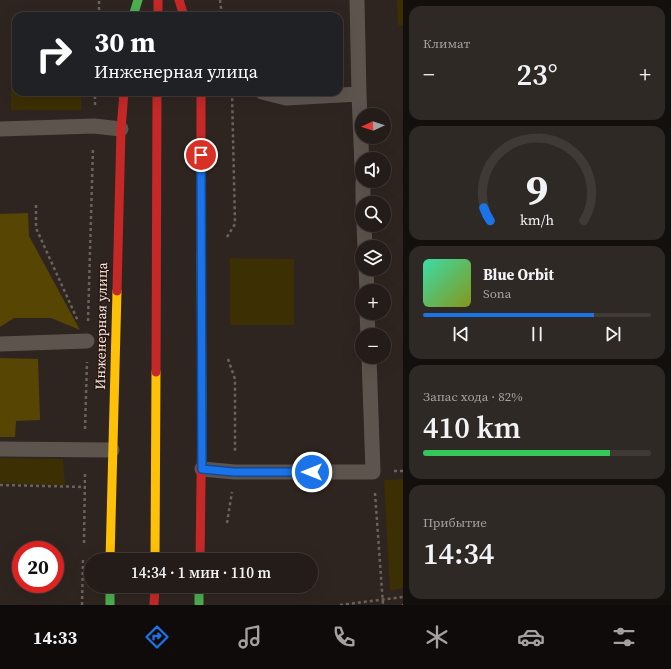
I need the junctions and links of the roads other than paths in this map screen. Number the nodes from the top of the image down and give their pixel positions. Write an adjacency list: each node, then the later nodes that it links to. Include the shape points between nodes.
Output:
1 (138, 0): 5 (street)
2 (158, 0): 6 (street)
3 (179, 0): 7 (street)
4 (357, 0): 8 (lane)
5 (134, 12)
6 (158, 12)
7 (183, 12)
8 (359, 94): 9 (lane); 17 (lane)
9 (343, 95)
10 (124, 96): 16 (street, Инженерная улица)
11 (157, 96): 25 (street)
12 (201, 96): 23 (street)
13 (278, 96): 14 (lane)
14 (322, 96)
15 (0, 128): 16 (lane, via 94,126)
16 (121, 129): 22 (street, Инженерная улица)
17 (361, 152)
18 (88, 341): 19 (lane)
19 (0, 344)
20 (369, 364): 23 (lane, via 373,472 234,472)
21 (0, 448): 22 (lane)
22 (112, 450): 24 (street, Инженерная улица)
23 (202, 469): 26 (street)
24 (110, 553)
25 (155, 553)
26 (200, 553)
27 (110, 593): 30 (street)
28 (155, 593): 31 (street)
29 (199, 593): 32 (street)
30 (110, 605)
31 (154, 605)
32 (199, 605)

